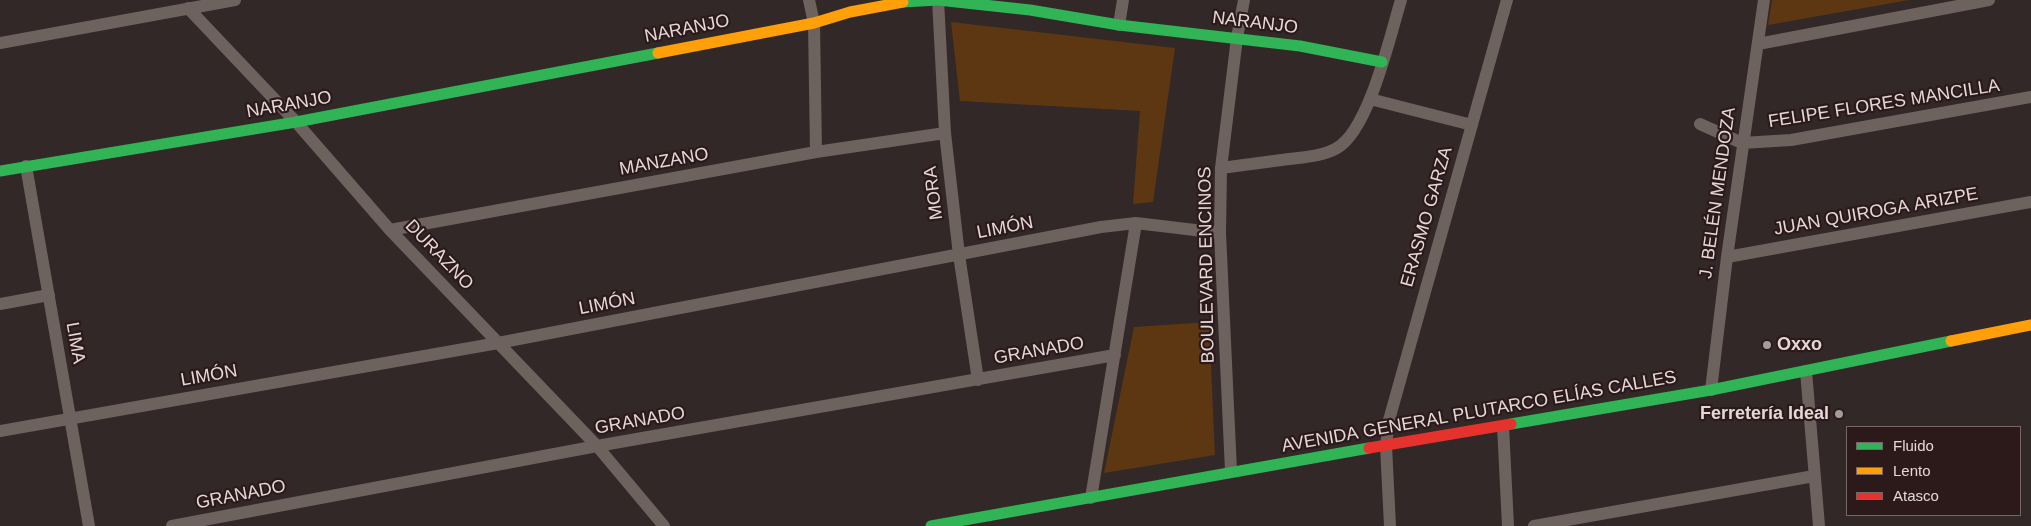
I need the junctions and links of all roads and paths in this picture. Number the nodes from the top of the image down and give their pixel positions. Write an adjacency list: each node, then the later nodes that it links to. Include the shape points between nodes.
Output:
1 (235, 0): 10 (street)
2 (808, 0): 11 (street)
3 (938, 0): 11 (street, NARANJO, via 906,1); 12 (street, NARANJO, via 1030,10); 22 (street, MORA)
4 (1123, 0): 12 (street)
5 (1244, 0): 13 (street, BOULEVARD ENCINOS)
6 (1401, 0): 16 (street)
7 (1508, 0): 21 (street, ERASMO GARZA)
8 (1764, 0): 15 (street, J. BELÉN MENDOZA)
9 (1989, 0): 15 (street)
10 (188, 8): 14 (street); 19 (street, DURAZNO)
11 (814, 23): 19 (street, NARANJO); 24 (street)
12 (1119, 25): 13 (street, NARANJO)
13 (1237, 38): 16 (street, NARANJO); 26 (street, BOULEVARD ENCINOS)
14 (0, 42)
15 (1758, 44): 23 (street, J. BELÉN MENDOZA)
16 (1382, 62): 18 (street)
17 (2031, 97): 23 (street, FELIPE FLORES MANCILLA, via 1791,140)
18 (1370, 99): 21 (street); 26 (street, via 1350,138 1337,148 1318,155)
19 (296, 122): 25 (street, NARANJO); 30 (street, DURAZNO)
20 (1700, 124): 23 (street)
21 (1472, 125): 46 (street, ERASMO GARZA, via 1394,398)
22 (945, 133): 24 (street, MANZANO); 32 (street, MORA)
23 (1742, 143): 33 (street, J. BELÉN MENDOZA)
24 (816, 152): 30 (street, MANZANO)
25 (26, 166): 27 (street, NARANJO); 34 (street, LIMA)
26 (1221, 168): 31 (street, BOULEVARD ENCINOS)
27 (0, 171)
28 (2031, 202): 33 (street, JUAN QUIROGA ARIZPE)
29 (1136, 223): 31 (street, LIMÓN); 32 (street, LIMÓN); 38 (street)
30 (390, 230): 37 (street, DURAZNO)
31 (1220, 233): 47 (street, BOULEVARD ENCINOS)
32 (959, 255): 37 (street, LIMÓN); 40 (street, MORA)
33 (1726, 257): 41 (street, J. BELÉN MENDOZA)
34 (49, 295): 35 (street); 42 (street, LIMA)
35 (0, 304)
36 (2031, 325): 39 (street, AVENIDA GENERAL PLUTARCO ELÍAS CALLES)
37 (498, 343): 42 (street, LIMÓN); 45 (street, DURAZNO)
38 (1115, 355): 40 (street, GRANADO); 49 (street)
39 (1806, 371): 41 (street, AVENIDA GENERAL PLUTARCO ELÍAS CALLES); 48 (street)
40 (978, 380): 45 (street, GRANADO)
41 (1711, 390): 43 (street, AVENIDA GENERAL PLUTARCO ELÍAS CALLES)
42 (71, 418): 44 (street, LIMÓN); 50 (street, LIMA)
43 (1503, 426): 46 (street, AVENIDA GENERAL PLUTARCO ELÍAS CALLES); 55 (street)
44 (0, 431)
45 (598, 446): 51 (street, GRANADO); 52 (street, DURAZNO)
46 (1386, 446): 47 (street, AVENIDA GENERAL PLUTARCO ELÍAS CALLES); 54 (street, ERASMO GARZA)
47 (1231, 471): 49 (street, AVENIDA GENERAL PLUTARCO ELÍAS CALLES)
48 (1814, 476): 56 (street); 57 (street)
49 (1091, 498): 53 (street, AVENIDA GENERAL PLUTARCO ELÍAS CALLES)
50 (89, 526)
51 (172, 526)
52 (664, 526)
53 (931, 526)
54 (1390, 526)
55 (1508, 526)
56 (1534, 526)
57 (1819, 526)

